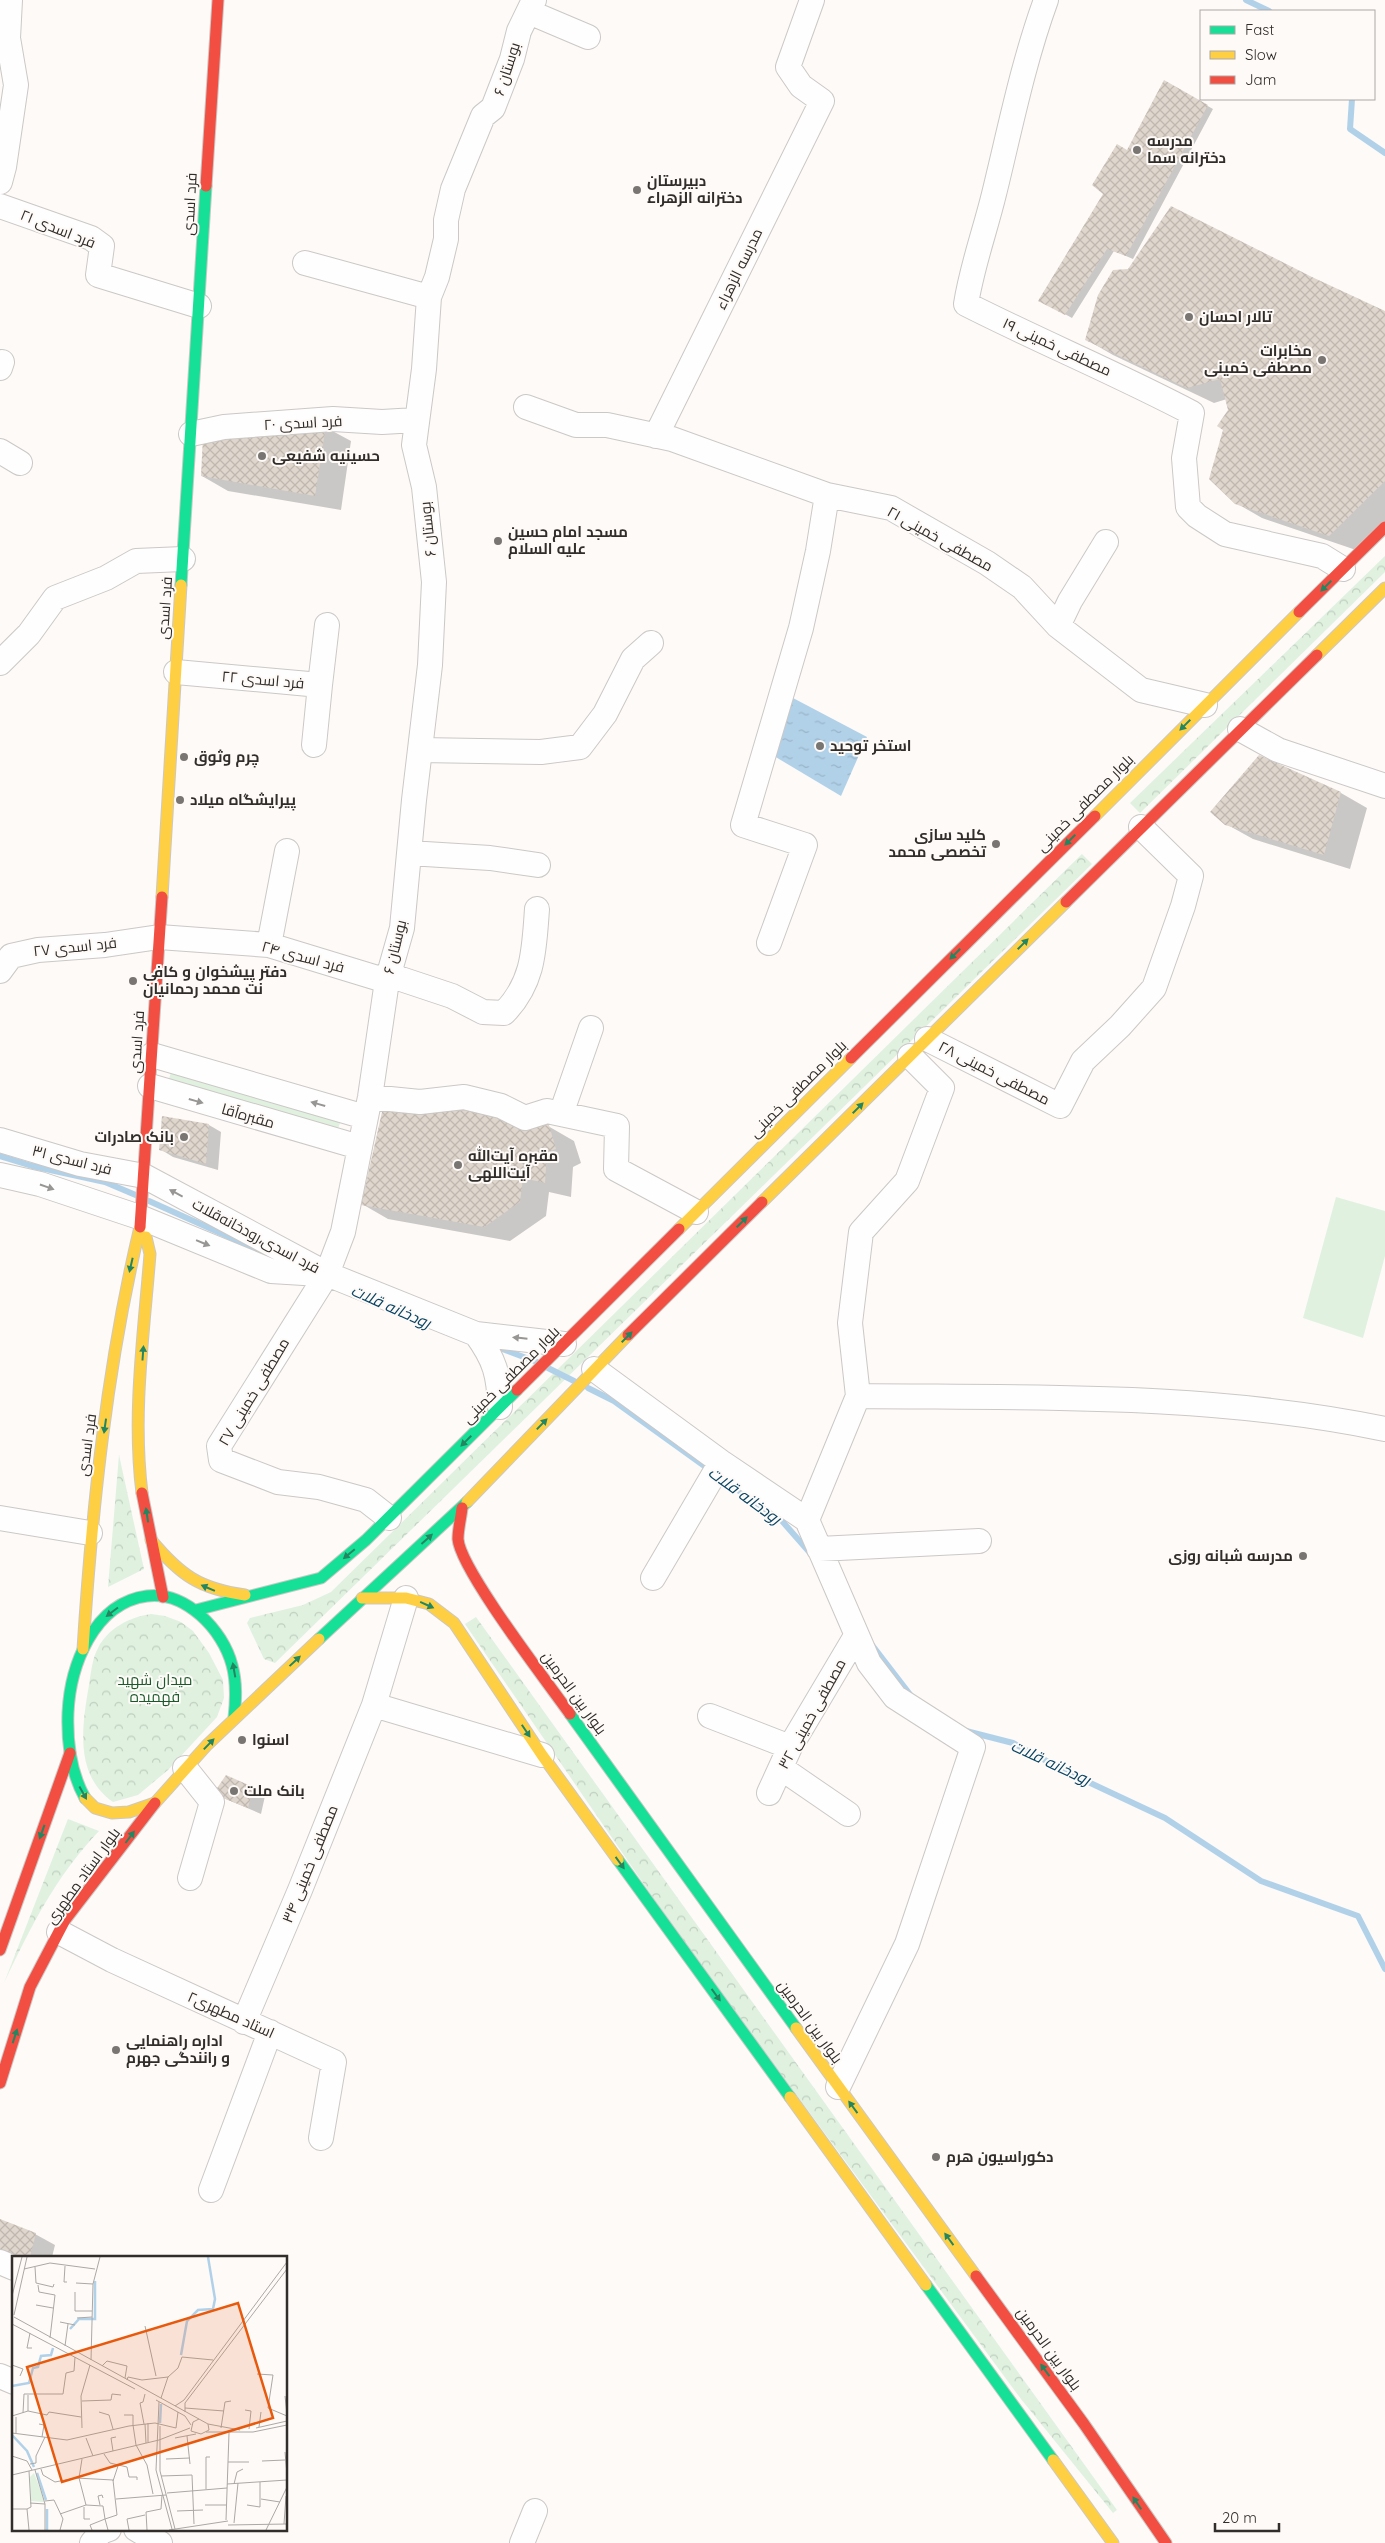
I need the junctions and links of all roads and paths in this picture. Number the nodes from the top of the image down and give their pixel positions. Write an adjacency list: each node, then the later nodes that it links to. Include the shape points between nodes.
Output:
1 (10, 0): 7 (street, via 8,38 16,85)
2 (218, 0): 12 (main road, فرد اسدی)
3 (812, 0): 16 (street, مدرسه الزهراء, via 788,67 801,86 822,101)
4 (1046, 0): 21 (street, مصطفی خمینی ۱۹, via 1032,40 966,304 1018,331 1132,381 1192,413 1184,458 1188,506 1197,516 1226,534 1322,556)
5 (532, 6): 6 (street); 11 (street, بوستان ۶, via 519,31 494,108 483,116 453,189 446,220 446,239)
6 (588, 38)
7 (6, 114): 8 (street)
8 (0, 182)
9 (0, 206): 12 (street, فرد اسدی ۲۱, via 91,238 102,246 98,275)
10 (305, 263): 11 (street)
11 (429, 297): 14 (street, بوستان ۶, via 424,369)
12 (199, 306): 15 (main road, فرد اسدی)
13 (526, 407): 16 (street, مصطفی خمینی ۲۱, via 576,425 607,425)
14 (416, 420): 15 (street, فرد اسدی ۲۰, via 333,419 224,427); 32 (street, بوستان ۶, via 414,445 424,487 434,582 430,665)
15 (191, 434): 20 (main road, فرد اسدی)
16 (656, 436): 17 (street, مصطفی خمینی ۲۱)
17 (827, 494): 24 (street, مصطفی خمینی ۲۱, via 891,508 1022,587); 42 (street, via 801,628 743,825 805,845)
18 (1385, 527): 21 (main road, بلوار مصطفی خمینی)
19 (1106, 542): 24 (street)
20 (183, 559): 26 (street, via 136,561 106,578 55,598 29,634); 27 (main road, فرد اسدی)
21 (1343, 568): 29 (main road, بلوار مصطفی خمینی, one-way to 29)
22 (1385, 588): 30 (main road)
23 (327, 625): 28 (street)
24 (1058, 626): 29 (street, مصطفی خمینی ۲۱, via 1141,690)
25 (651, 643): 32 (street, via 633,659 605,714 580,747 542,752)
26 (0, 663)
27 (176, 672): 28 (street, فرد اسدی ۲۲); 41 (main road, فرد اسدی)
28 (320, 685): 31 (street, فرد اسدی ۲۲)
29 (1205, 706): 34 (main road, بلوار مصطفی خمینی, one-way to 34)
30 (1240, 729): 33 (street, via 1278,750); 35 (main road)
31 (314, 745)
32 (420, 750): 38 (street, بوستان ۶)
33 (1385, 786)
34 (1090, 820): 36 (main road); 57 (main road, بلوار مصطفی خمینی, one-way to 57)
35 (1141, 827): 47 (main road, one-way to 35, via 1115,847); 47 (street, مصطفی خمینی ۲۸, via 1191,876 1184,906 1154,988 1083,1061 1060,1106)
36 (1101, 832)
37 (287, 851): 43 (street)
38 (409, 853): 39 (street, via 490,858); 45 (street, بوستان ۶, via 402,928)
39 (538, 865)
40 (537, 909): 45 (street, فرد اسدی ۲۴, via 528,978 504,1013 483,1012 452,996)
41 (159, 937): 43 (street, فرد اسدی ۲۴); 44 (street, فرد اسدی ۲۷, via 38,950 11,956); 49 (main road, فرد اسدی)
42 (769, 943)
43 (269, 945): 45 (street, فرد اسدی ۲۴)
44 (0, 971)
45 (388, 976): 51 (street, بوستان ۶)
46 (591, 1028): 52 (street)
47 (927, 1039): 48 (main road)
48 (910, 1056): 62 (main road, one-way to 48); 63 (street, via 942,1088 907,1181 861,1232 850,1323)
49 (159, 1058): 50 (street); 51 (street, مقبره‌آقا, one-way to 49)
50 (154, 1088): 54 (street, مقبره‌آقا, one-way to 54); 56 (main road, فرد اسدی)
51 (363, 1101): 52 (street, مقبره‌آقا, via 420,1102 464,1097 501,1106 525,1118 548,1111); 54 (street)
52 (560, 1114): 57 (street, مقبره‌آقا, via 617,1126 616,1169)
53 (0, 1140): 56 (street, فرد اسدی ۳۱, via 80,1164)
54 (349, 1145): 59 (street, via 343,1232)
55 (0, 1175): 58 (street, فرد اسدی ۳۱, one-way to 58, via 40,1184)
56 (144, 1176): 58 (main road, فرد اسدی); 59 (street, فرد اسدی،رودخانه‌قلات, one-way to 56)
57 (696, 1212): 61 (main road, بلوار مصطفی خمینی)
58 (142, 1218): 59 (street, فرد اسدی،رودخانه‌قلات, one-way to 59, via 271,1271); 71 (main road, فرد اسدی, one-way to 71, via 123,1299); 72 (main road, فرد اسدی, one-way to 58, via 139,1464 150,1254)
59 (327, 1274): 60 (street); 69 (street, مصطفی خمینی ۲۷, via 219,1446 221,1460 278,1482 319,1487 366,1500)
60 (476, 1334): 61 (street, one-way to 60); 64 (street, via 490,1354 498,1374)
61 (564, 1345): 64 (main road, بلوار مصطفی خمینی)
62 (593, 1370): 66 (street); 67 (main road, one-way to 62)
63 (858, 1396): 65 (street, via 1134,1399 1327,1417); 70 (street)
64 (501, 1406): 69 (main road, بلوار مصطفی خمینی, one-way to 69)
65 (1385, 1429)
66 (721, 1462): 70 (street); 75 (street)
67 (462, 1508): 78 (main road, one-way to 67); 100 (main road, بلوار بین الحرمین, via 458,1540 483,1598)
68 (0, 1518): 71 (street)
69 (389, 1518): 76 (main road, بلوار مصطفی خمینی, one-way to 76, via 321,1578)
70 (807, 1520): 74 (street, مصطفی خمینی ۳۲)
71 (90, 1533): 82 (main road, فرد اسدی)
72 (151, 1540): 76 (main road, one-way to 72, via 219,1592 197,1583 175,1569); 77 (main road, فرد اسدی)
73 (979, 1540): 74 (street)
74 (819, 1549): 81 (street, مصطفی خمینی ۳۲)
75 (653, 1578)
76 (256, 1596): 80 (main road, بلوار مصطفی خمینی)
77 (163, 1597): 80 (main road); 82 (main road, one-way to 82, via 150,1595 133,1599 114,1610 101,1621)
78 (362, 1598): 79 (main road); 85 (main road, one-way to 78)
79 (406, 1598): 83 (street, مصطفی خمینی ۳۴); 88 (main road, one-way to 88, via 429,1604 457,1620)
80 (196, 1610): 85 (main road, one-way to 80, via 238,1690 232,1658 223,1641)
81 (856, 1636): 86 (street, مصطفی خمینی ۳۲); 100 (street, مصطفی خمینی ۳۲, via 869,1663 895,1697 973,1747 907,1944)
82 (82, 1649): 87 (main road, via 69,1691 67,1731)
83 (374, 1704): 88 (street); 97 (street, مصطفی خمینی ۳۴)
84 (710, 1716): 86 (street)
85 (234, 1718): 89 (main road, one-way to 85)
86 (790, 1747): 90 (street, مصطفی خمینی ۳۲)
87 (70, 1753): 92 (main road, one-way to 92, via 81,1792 89,1804 100,1811 113,1814 128,1812); 96 (main road, one-way to 96)
88 (542, 1755): 110 (main road, one-way to 110)
89 (185, 1768): 92 (main road); 94 (street, via 212,1802)
90 (781, 1768): 91 (street, مصطفی خمینی ۳۲); 93 (street)
91 (769, 1793)
92 (155, 1803): 95 (main road, بلوار استاد مطهری, one-way to 92)
93 (848, 1814)
94 (190, 1878)
95 (59, 1932): 97 (street, استاد مطهری۲); 99 (main road, بلوار استاد مطهری, one-way to 95, via 30,1987)
96 (0, 1950)
97 (244, 2022): 98 (street, استاد مطهری۲)
98 (270, 2032): 101 (street, استاد مطهری۲, via 334,2062); 102 (street)
99 (0, 2083)
100 (838, 2087): 114 (main road, بلوار بین الحرمین, one-way to 100, via 1146,2523 1084,2424)
101 (321, 2138)
102 (211, 2190)
103 (0, 2262): 104 (street)
104 (12, 2267)
105 (0, 2376): 106 (street)
106 (12, 2381)
107 (535, 2510): 113 (street)
108 (106, 2530): 111 (street)
109 (138, 2530): 112 (street)
110 (1115, 2541)
111 (92, 2543)
112 (160, 2543)
113 (522, 2543)
114 (1166, 2543)

